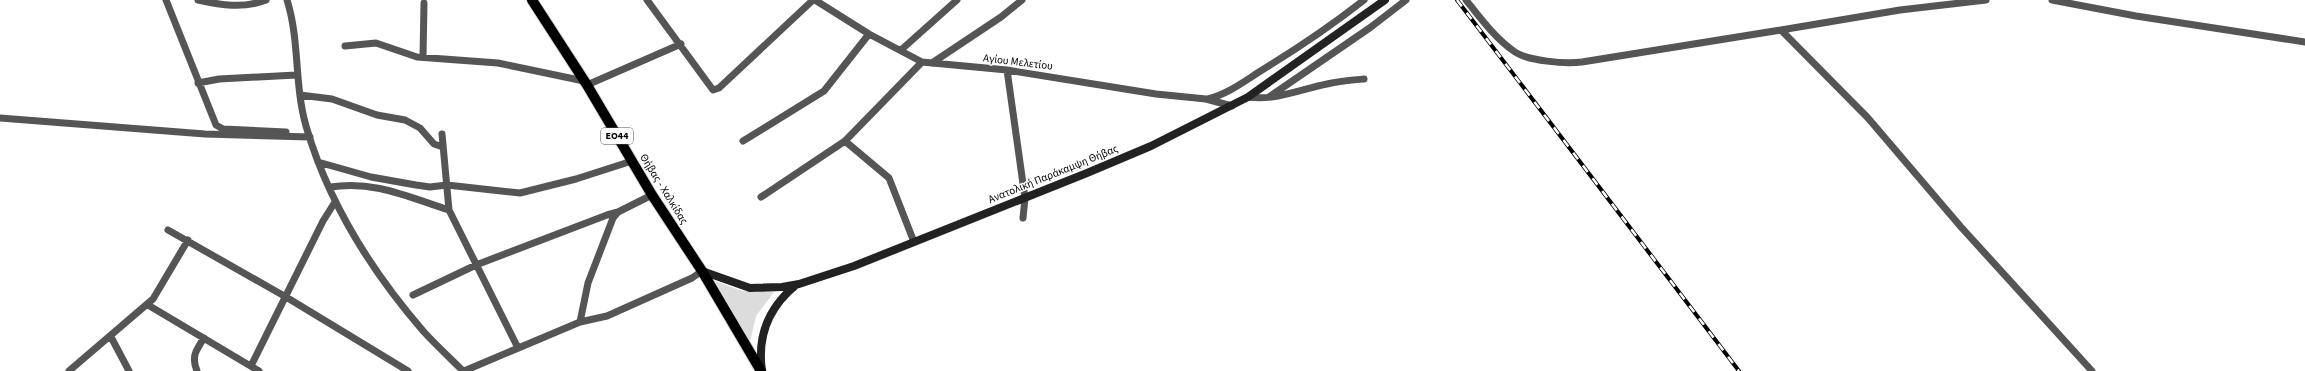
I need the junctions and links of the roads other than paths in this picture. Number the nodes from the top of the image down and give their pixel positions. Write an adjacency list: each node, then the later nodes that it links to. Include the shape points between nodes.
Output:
1 (166, 0): 29 (street, via 185,43)
2 (198, 0): 3 (street, via 246,6)
3 (266, 0)
4 (287, 0): 27 (street, via 295,34)
5 (532, 0): 30 (main road, Θήβας - Χαλκίδας / ΕΟ44)
6 (647, 0): 20 (street)
7 (814, 0): 18 (street, Αγίου Μελετίου); 20 (street, via 719,88 713,90)
8 (957, 0): 22 (street)
9 (1022, 0): 25 (street)
10 (1364, 0): 34 (street, via 1234,88)
11 (1385, 0): 32 (main road, Ανατολική Παράκαμψη Θήβας)
12 (1406, 0): 33 (street)
13 (1466, 0): 17 (street, via 1486,26 1517,53 1552,62 1582,62)
14 (1986, 0): 17 (street, via 1907,9)
15 (2052, 0): 19 (street, via 2136,16)
16 (424, 3): 23 (street)
17 (1781, 30): 74 (street, via 1863,113 1961,227)
18 (869, 34): 22 (street, Αγίου Μελετίου); 40 (street, via 824,91)
19 (2305, 42)
20 (681, 44): 30 (street)
21 (345, 46): 23 (street, via 376,44)
22 (901, 50): 24 (street, Αγίου Μελετίου)
23 (423, 57): 30 (street, via 498,63)
24 (922, 62): 25 (street, Αγίου Μελετίου); 39 (street)
25 (932, 63): 26 (street, Αγίου Μελετίου)
26 (1007, 70): 34 (street, Αγίου Μελετίου, via 1156,94); 48 (street)
27 (296, 75): 29 (street, via 219,79); 31 (street)
28 (1364, 80): 33 (street, via 1328,83)
29 (198, 83): 37 (street, via 213,120 223,129)
30 (586, 83): 42 (main road, Θήβας - Χαλκίδας / ΕΟ44)
31 (300, 95): 37 (street); 41 (street, via 332,99 377,115 405,120 420,128 434,144)
32 (1248, 97): 33 (street); 35 (main road, Ανατολική Παράκαμψη Θήβας)
33 (1269, 97)
34 (1206, 99): 35 (street, Αγίου Μελετίου)
35 (1232, 106): 48 (main road, Ανατολική Παράκαμψη Θήβας, via 1151,146)
36 (0, 118): 37 (street, via 205,134)
37 (309, 134): 43 (street)
38 (442, 134): 41 (street)
39 (845, 141): 47 (street); 55 (street, via 889,178)
40 (743, 142)
41 (443, 147): 44 (street)
42 (632, 161): 44 (street, via 520,193); 46 (main road, Θήβας - Χαλκίδας / ΕΟ44)
43 (318, 162): 44 (street, via 371,177 430,187); 45 (street)
44 (446, 186): 50 (street)
45 (330, 187): 49 (street); 50 (street, via 348,185 380,188)
46 (652, 195): 51 (street); 57 (main road, Θήβας - Χαλκίδας / ΕΟ44)
47 (761, 197)
48 (1025, 198): 52 (street); 55 (main road, Ανατολική Παράκαμψη Θήβας)
49 (335, 202): 60 (street); 72 (street, via 381,276 425,332)
50 (449, 210): 56 (street)
51 (618, 212): 56 (street); 62 (street, via 604,238 588,283)
52 (1023, 218)
53 (168, 230): 54 (street)
54 (188, 240): 60 (street); 61 (street, via 162,288)
55 (914, 242): 58 (main road, Ανατολική Παράκαμψη Θήβας)
56 (476, 265): 59 (street); 65 (street)
57 (702, 271): 58 (main road, Ανατολική Παράκαμψη Θήβας, via 750,288 782,288); 62 (street, via 692,278 607,316); 73 (main road, Θήβας - Χαλκίδας / ΕΟ44)
58 (799, 284): 73 (main road, via 778,303 766,323 761,340)
59 (413, 295)
60 (286, 296): 66 (street); 71 (street)
61 (148, 305): 63 (street); 64 (street)
62 (580, 322): 65 (street)
63 (112, 337): 67 (street); 68 (street)
64 (204, 338): 66 (street); 69 (street, via 194,353)
65 (518, 348): 72 (street)
66 (251, 366): 70 (street)
67 (69, 371)
68 (129, 371)
69 (197, 371)
70 (259, 371)
71 (408, 371)
72 (464, 371)
73 (762, 371)
74 (2092, 371)

